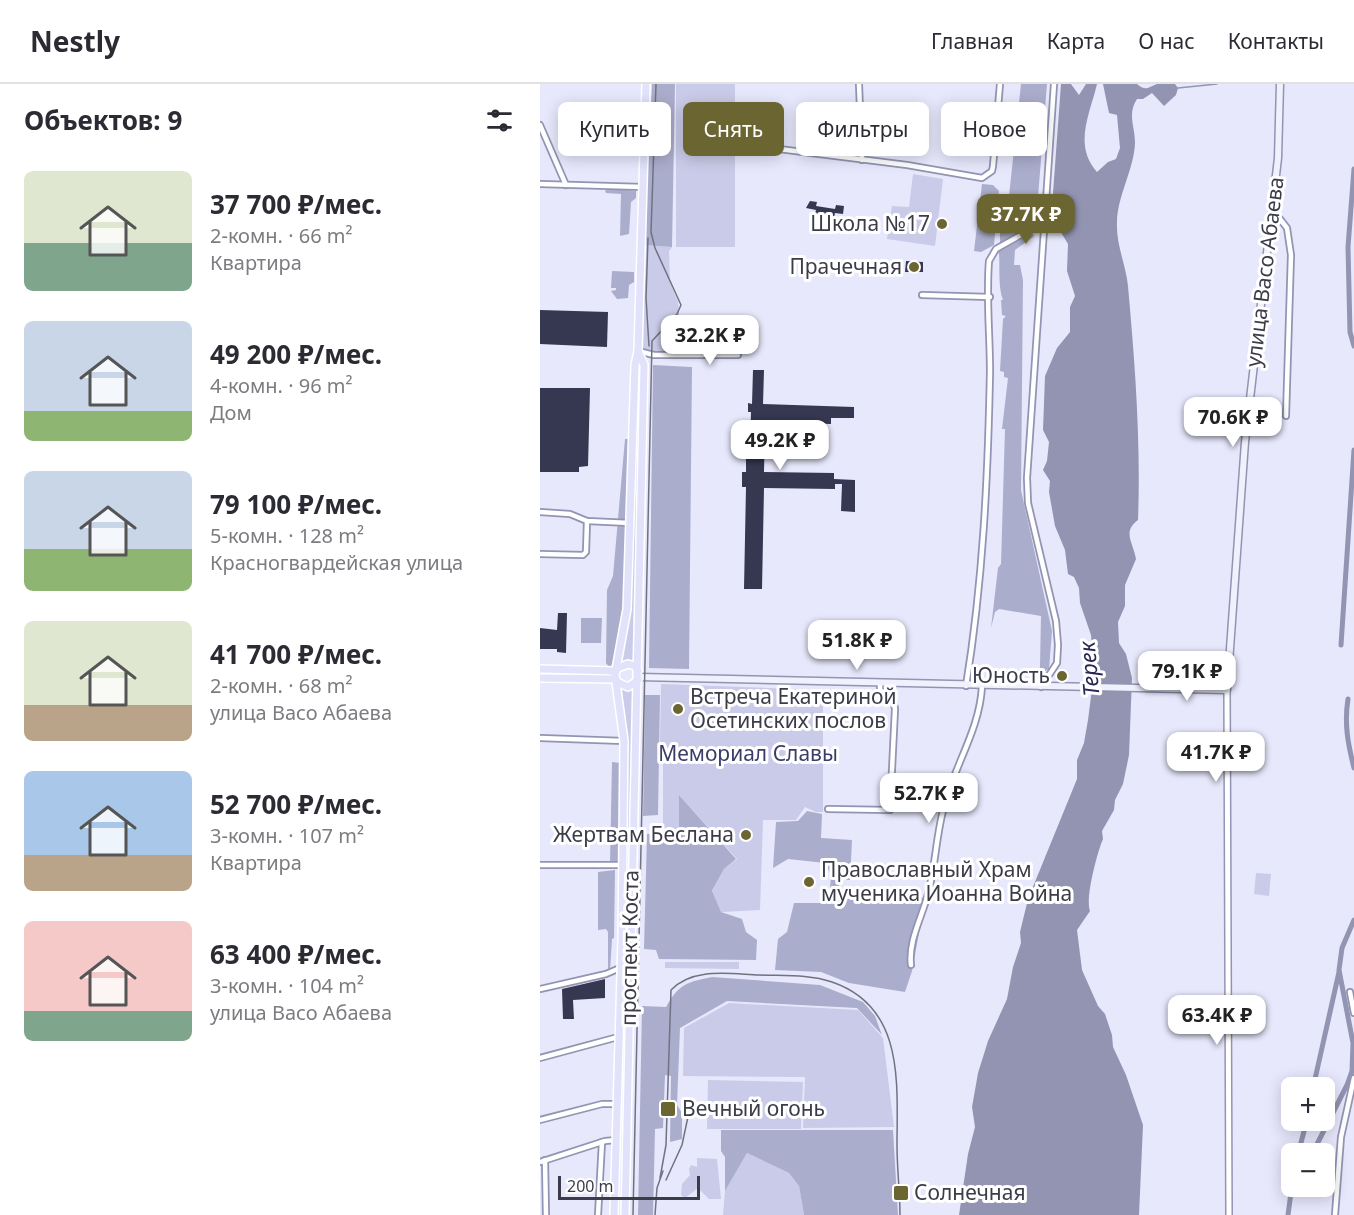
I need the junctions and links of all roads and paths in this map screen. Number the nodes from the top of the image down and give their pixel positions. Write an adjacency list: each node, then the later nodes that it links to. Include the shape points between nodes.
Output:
1 (646, 84): 11 (main road, проспект Коста)
2 (859, 84): 8 (street)
3 (1000, 84): 8 (street, via 992,171 982,178)
4 (1054, 84): 13 (street)
5 (1280, 84): 12 (main road, улица Васо Абаева)
6 (540, 125): 10 (street)
7 (784, 150): 8 (street)
8 (862, 160)
9 (540, 184): 10 (street)
10 (566, 185): 11 (street)
11 (643, 186): 16 (main road, проспект Коста)
12 (1273, 210): 18 (street, via 1287,228 1291,255); 32 (main road, улица Васо Абаева, via 1245,442)
13 (1044, 222): 15 (street, via 993,252 988,273); 31 (street, via 1027,478 1028,503 1056,621 1058,645 1056,663)
14 (922, 295): 15 (street)
15 (990, 297): 29 (street, via 985,528)
16 (638, 351): 17 (street, via 654,355); 21 (main road, проспект Коста); 25 (main road, проспект Коста, via 644,365)
17 (738, 355)
18 (1286, 416)
19 (540, 512): 20 (street, via 570,514)
20 (587, 521): 21 (street); 22 (street, via 583,555)
21 (630, 523): 24 (main road, проспект Коста, via 627,609)
22 (540, 554)
23 (540, 669): 24 (main road)
24 (617, 669): 25 (main road, via 628,664 635,666); 27 (main road, проспект Коста)
25 (638, 676): 27 (main road, via 628,687); 28 (main road); 39 (main road, проспект Коста)
26 (540, 678): 27 (main road)
27 (616, 681): 34 (main road, проспект Коста)
28 (880, 684): 29 (main road); 35 (street, via 880,690 892,699 895,709 890,810)
29 (966, 686): 30 (main road)
30 (982, 686): 31 (main road); 40 (street, via 970,741 960,758 944,807)
31 (1040, 688): 32 (main road)
32 (1227, 690): 57 (street, улица Васо Абаева)
33 (540, 738): 34 (street)
34 (624, 741): 37 (main road, проспект Коста)
35 (828, 809)
36 (540, 865): 37 (street)
37 (621, 865): 38 (main road, проспект Коста)
38 (621, 957): 39 (main road); 41 (main road, проспект Коста)
39 (630, 957): 56 (main road, проспект Коста)
40 (911, 965)
41 (620, 968): 42 (street); 45 (main road, проспект Коста)
42 (540, 989)
43 (1350, 992): 44 (street)
44 (1354, 1013)
45 (618, 1037): 46 (street); 48 (main road, проспект Коста)
46 (540, 1058)
47 (1354, 1079): 58 (street, via 1341,1137)
48 (617, 1104): 49 (street, via 602,1104); 50 (main road, проспект Коста)
49 (540, 1120)
50 (616, 1140): 51 (street); 55 (main road, проспект Коста)
51 (602, 1142): 52 (street); 54 (street)
52 (543, 1161): 53 (street)
53 (546, 1215)
54 (598, 1215)
55 (614, 1215)
56 (625, 1215)
57 (1229, 1215)
58 (1335, 1215)

